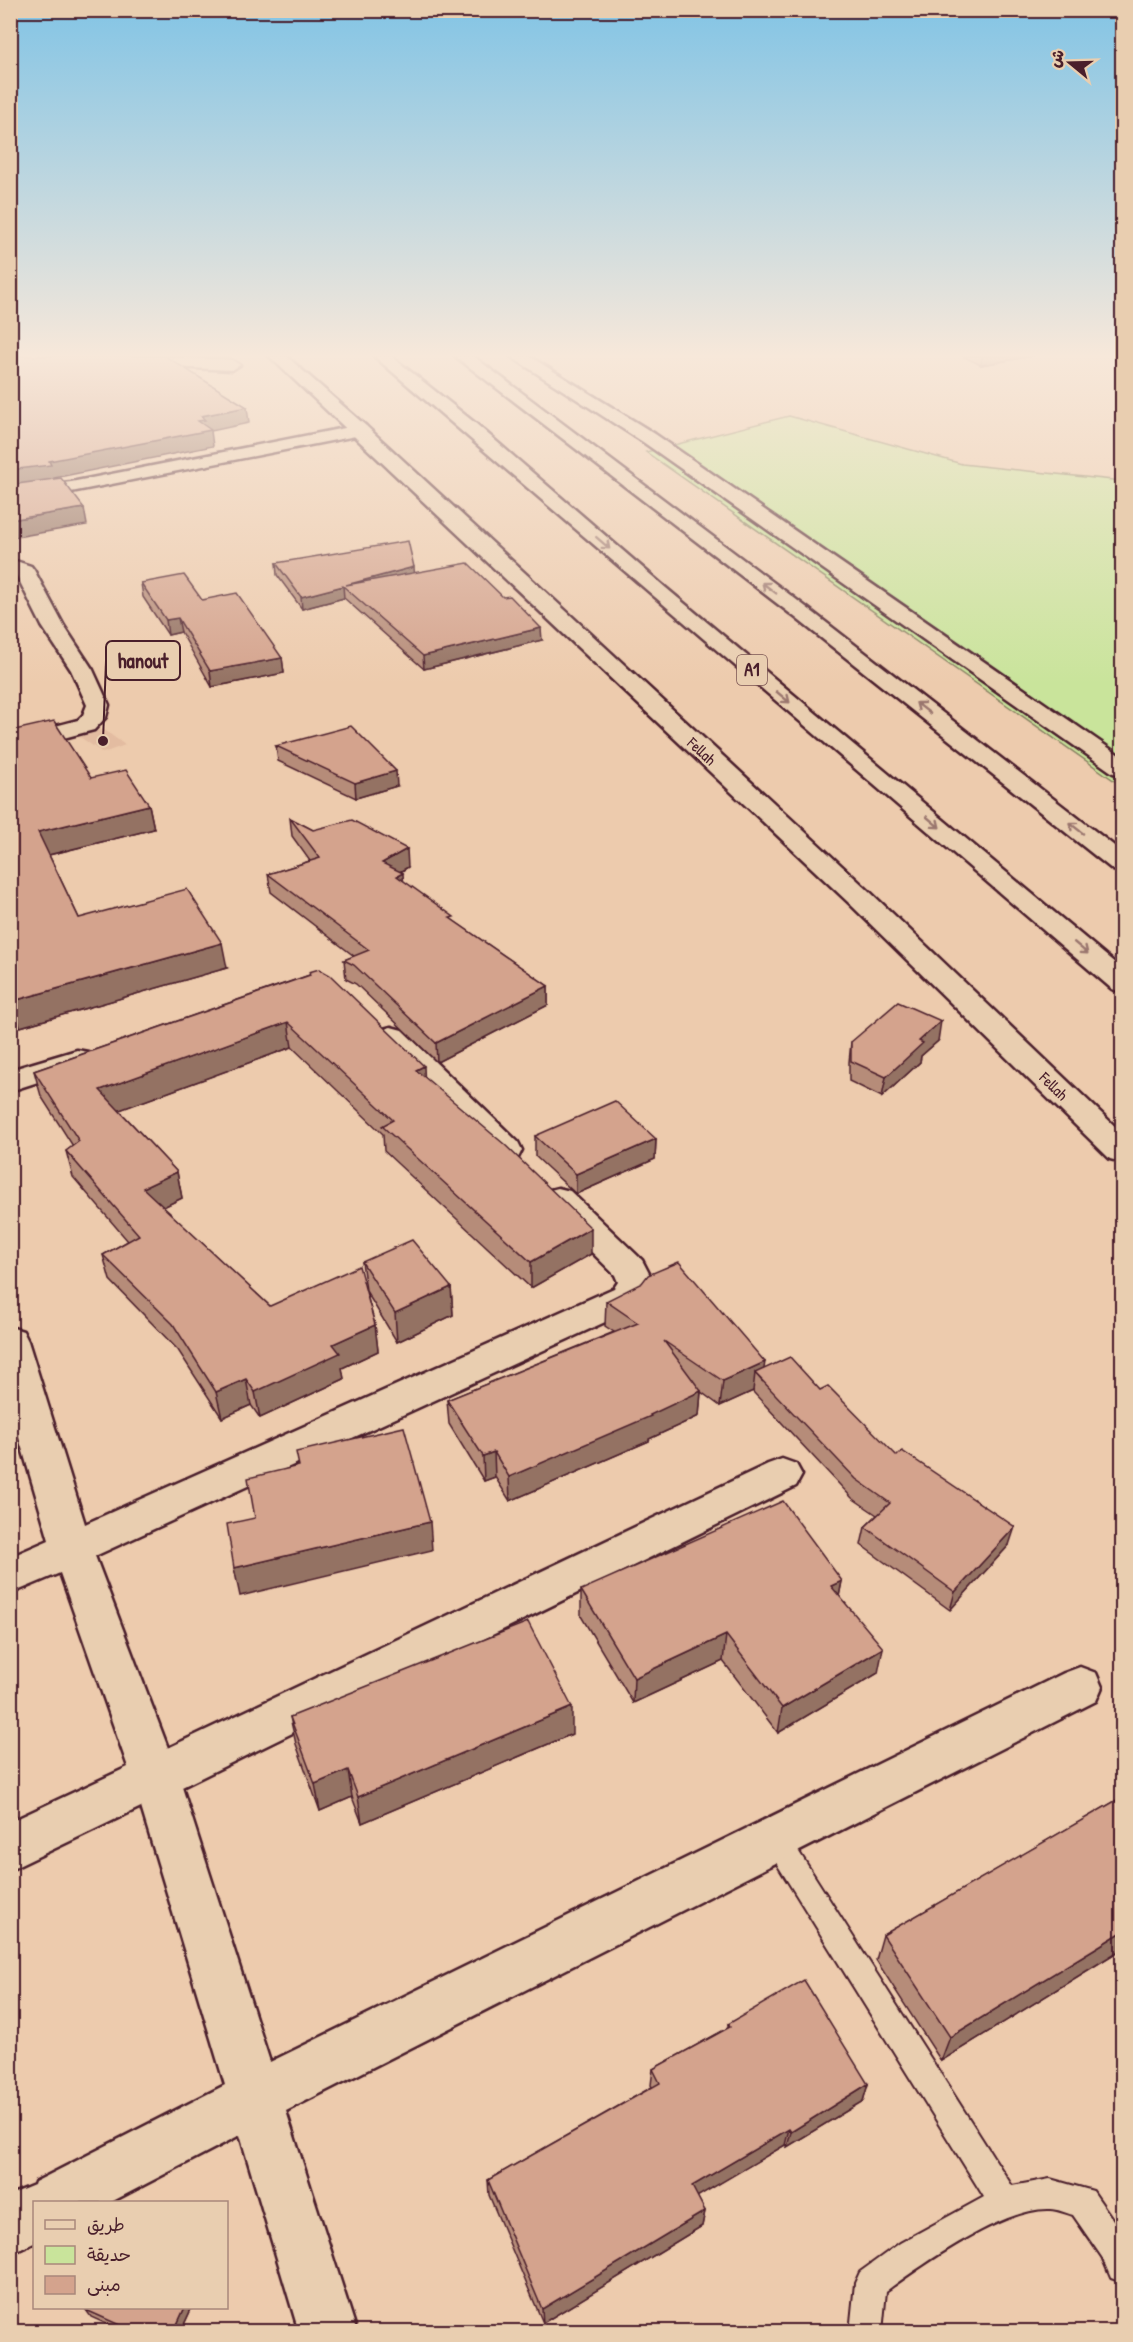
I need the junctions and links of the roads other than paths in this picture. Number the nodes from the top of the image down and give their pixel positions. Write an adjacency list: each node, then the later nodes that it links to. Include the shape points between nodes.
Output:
1 (181, 465): 6 (main road)
2 (398, 465): 15 (main road, Fellah, via 850,889)
3 (514, 465): 11 (main road, A1, one-way to 11)
4 (607, 465): 10 (main road, one-way to 4)
5 (688, 465): 9 (main road)
6 (10, 495)
7 (10, 565): 8 (main road, via 24,570 98,705 86,725)
8 (10, 745)
9 (1122, 768)
10 (1122, 864)
11 (1122, 983)
12 (373, 1020): 18 (main road, via 630,1269 636,1283 627,1297)
13 (100, 1052): 14 (main road)
14 (10, 1081)
15 (1122, 1151)
16 (10, 1341): 18 (main road)
17 (782, 1475): 21 (main road)
18 (72, 1549): 19 (main road); 21 (main road)
19 (10, 1576)
20 (1080, 1687): 22 (main road)
21 (156, 1779): 23 (main road); 24 (main road)
22 (776, 1839): 24 (main road); 26 (lane)
23 (10, 1847)
24 (255, 2097): 25 (main road); 30 (main road)
25 (57, 2201)
26 (1005, 2202): 29 (lane, via 1050,2194 1082,2202); 31 (lane, via 911,2254 871,2283)
27 (33, 2214): 28 (main road)
28 (10, 2226)
29 (1122, 2266)
30 (328, 2331)
31 (866, 2331)

